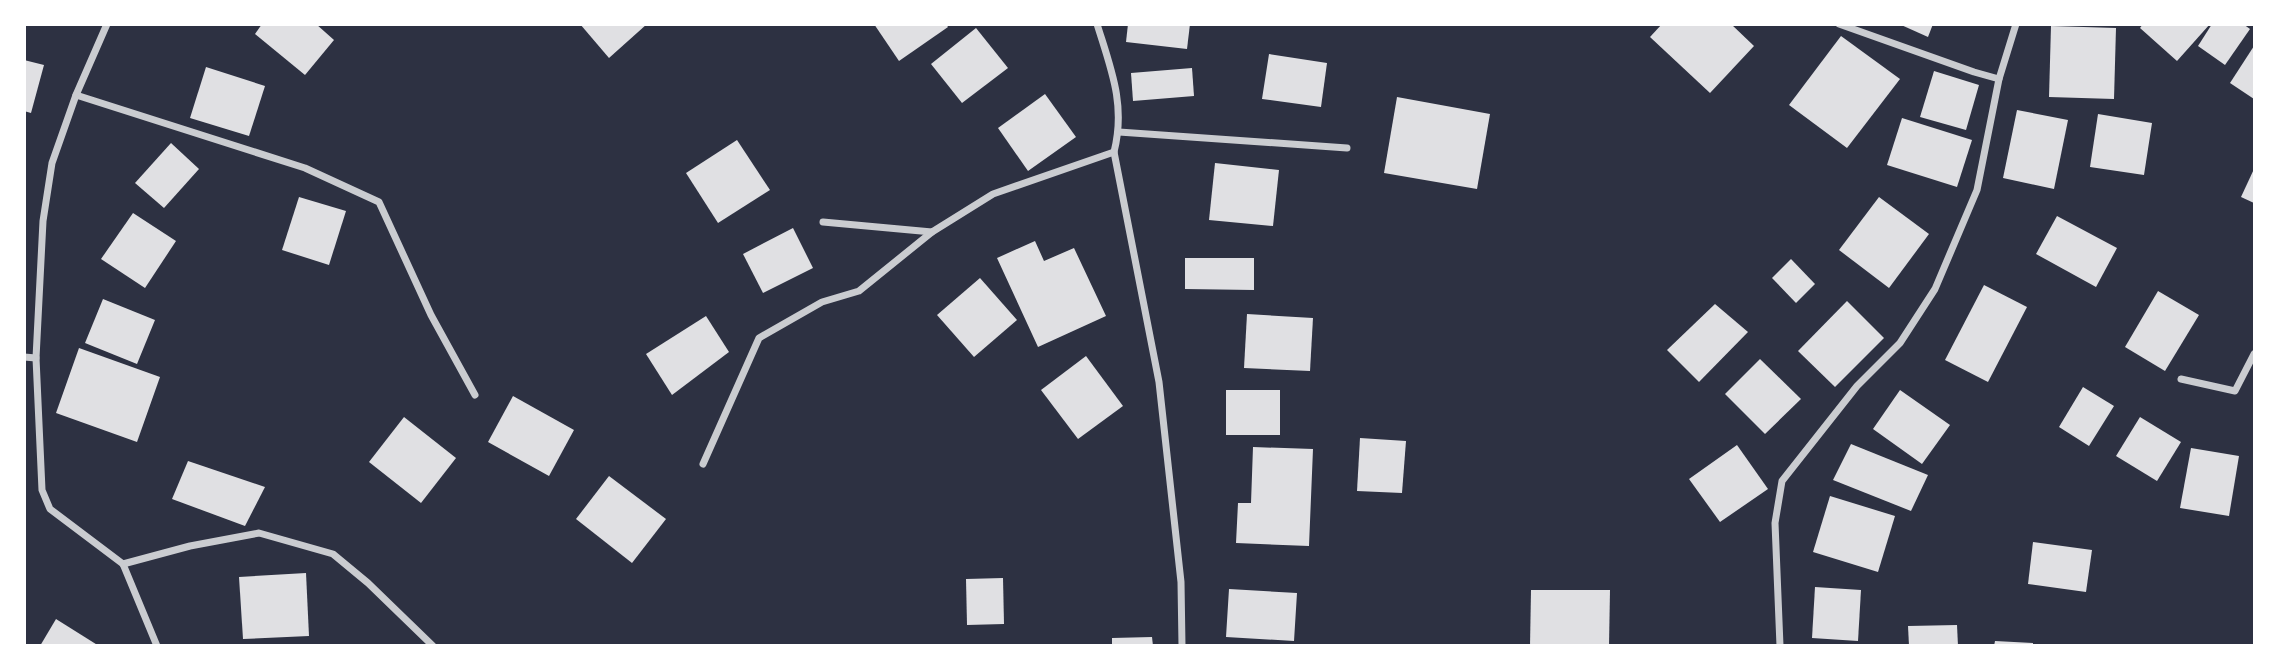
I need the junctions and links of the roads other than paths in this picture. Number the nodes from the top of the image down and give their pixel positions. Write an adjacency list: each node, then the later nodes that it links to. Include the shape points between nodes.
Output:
1 (1097, 24): 7 (street, via 1117,89)
2 (1839, 24): 5 (street)
3 (2016, 24): 5 (street)
4 (106, 25): 6 (street)
5 (1999, 79): 22 (street, via 1977,190 1935,289 1900,343 1857,386 1782,481 1775,523)
6 (76, 95): 14 (street, via 52,163 43,221); 16 (street, via 305,168 379,202 431,315)
7 (1119, 132): 8 (street); 9 (street)
8 (1347, 148)
9 (1114, 152): 11 (street, via 993,194); 21 (street, via 1159,382 1181,582)
10 (824, 222): 11 (street)
11 (932, 232): 17 (street, via 859,290 822,302 759,338)
12 (2255, 354): 15 (street, via 2235,391)
13 (24, 357): 14 (street)
14 (36, 358): 18 (street, via 42,490 50,509)
15 (2181, 379)
16 (475, 396)
17 (703, 464)
18 (123, 564): 19 (street); 20 (street, via 259,533 333,554)
19 (157, 646)
20 (433, 646)
21 (1182, 646)
22 (1780, 646)

